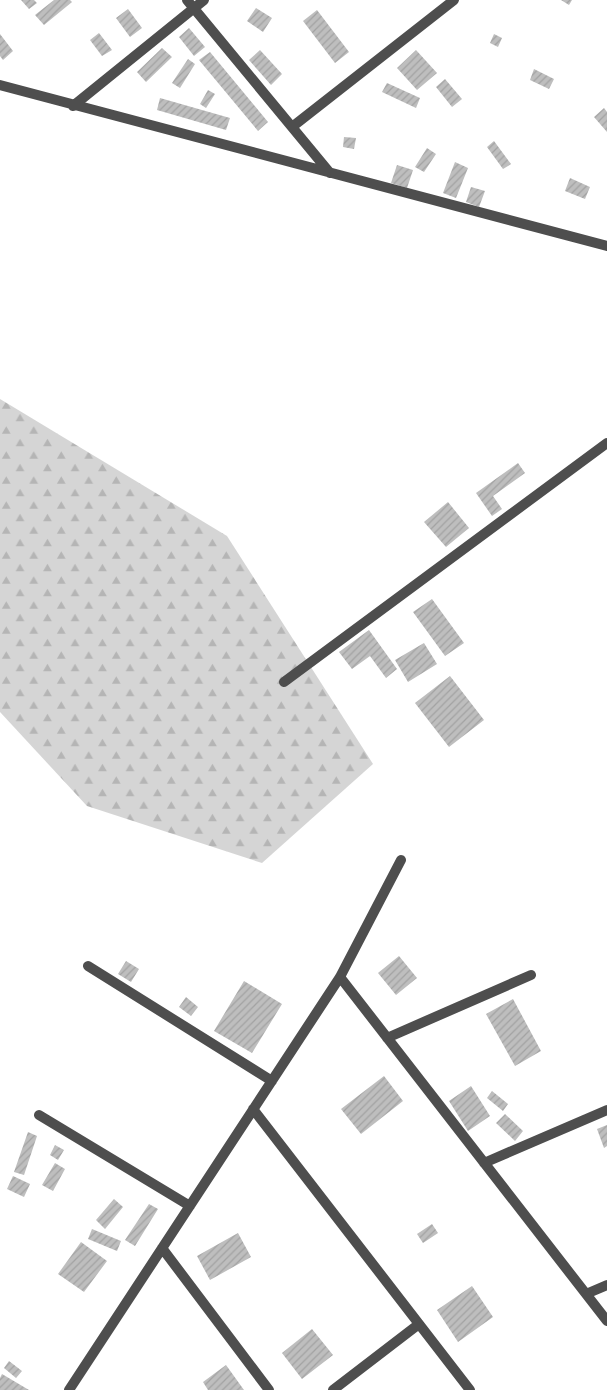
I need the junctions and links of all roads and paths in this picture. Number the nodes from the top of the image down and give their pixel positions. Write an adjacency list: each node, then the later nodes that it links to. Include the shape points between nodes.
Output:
1 (204, 0): 3 (street)
2 (454, 0): 6 (street)
3 (191, 4): 5 (street); 6 (street)
4 (0, 85): 5 (street)
5 (73, 106): 7 (street)
6 (292, 127): 7 (street)
7 (330, 173): 8 (street)
8 (607, 246)
9 (607, 443): 10 (street)
10 (284, 682)
11 (401, 860): 14 (street)
12 (88, 966): 16 (street)
13 (531, 975): 15 (street)
14 (340, 977): 15 (street); 16 (street)
15 (387, 1038): 20 (street)
16 (272, 1081): 17 (street)
17 (253, 1110): 21 (street); 26 (street)
18 (607, 1110): 20 (street)
19 (39, 1115): 21 (street)
20 (484, 1163): 24 (street)
21 (190, 1206): 22 (street)
22 (162, 1248): 27 (street); 28 (street)
23 (607, 1285): 24 (street)
24 (586, 1294): 25 (street)
25 (607, 1321)
26 (419, 1324): 29 (street); 30 (street)
27 (69, 1390)
28 (269, 1390)
29 (333, 1390)
30 (470, 1390)

